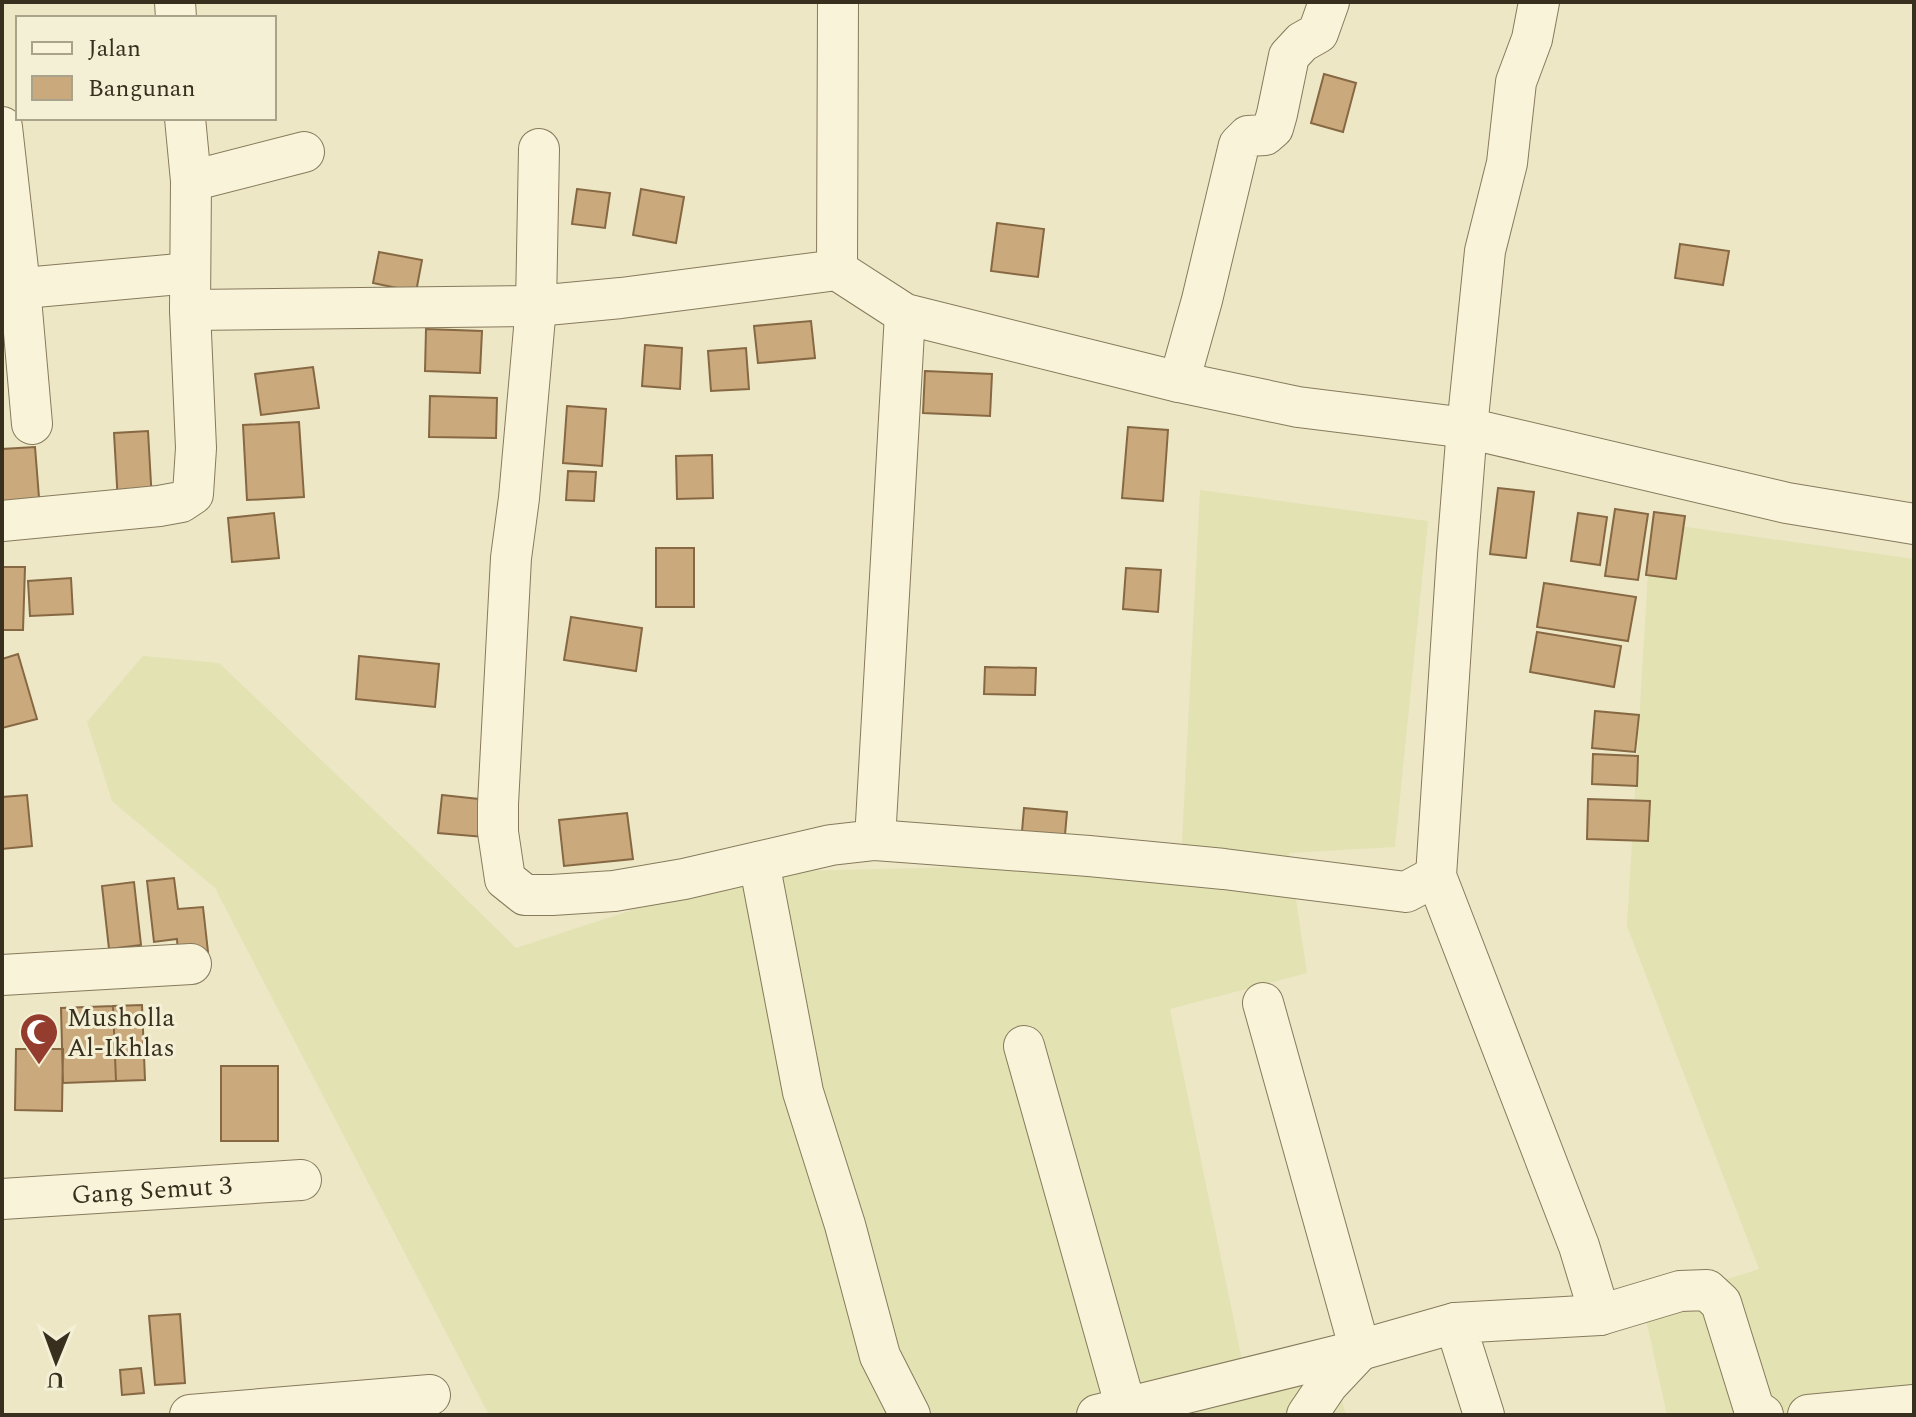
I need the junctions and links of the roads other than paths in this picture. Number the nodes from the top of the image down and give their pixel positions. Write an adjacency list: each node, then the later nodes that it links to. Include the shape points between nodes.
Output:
1 (838, 2): 9 (street)
2 (1329, 2): 14 (street, via 1318,33 1289,56 1273,128 1265,135 1248,136 1239,145)
3 (1531, 5): 16 (street, via 1532,39 1516,82 1507,163 1485,251)
4 (185, 120): 8 (street)
5 (2, 127): 10 (street)
6 (539, 149): 12 (street)
7 (304, 152): 8 (street)
8 (191, 181): 11 (street)
9 (837, 270): 12 (street); 13 (street)
10 (11, 289): 11 (street); 15 (street)
11 (190, 292): 12 (street); 17 (street, via 193,494 159,506)
12 (536, 306): 20 (street, via 511,558 498,804 505,879 525,895 614,891)
13 (905, 314): 14 (street); 19 (street)
14 (1179, 382): 16 (street, via 1298,407)
15 (32, 424)
16 (1467, 428): 18 (street, via 1787,503); 21 (street)
17 (2, 521)
18 (1914, 524)
19 (875, 840): 20 (street); 21 (street, via 1224,869 1406,892)
20 (759, 862): 37 (street, via 803,1092 880,1356)
21 (1436, 876): 28 (street, via 1579,1246)
22 (191, 964): 23 (street)
23 (2, 975)
24 (1263, 1003): 30 (street)
25 (1024, 1046): 34 (street)
26 (301, 1180): 27 (street, Gang Semut 3)
27 (2, 1199)
28 (1600, 1315): 29 (street); 35 (street, via 1680,1291 1707,1290 1721,1303)
29 (1455, 1323): 30 (street); 39 (street)
30 (1360, 1350): 34 (street); 38 (street)
31 (430, 1395): 33 (street)
32 (1914, 1405): 40 (street)
33 (281, 1411): 36 (street)
34 (1111, 1412)
35 (1757, 1413)
36 (190, 1415)
37 (910, 1415)
38 (1307, 1415)
39 (1484, 1415)
40 (1808, 1415)

